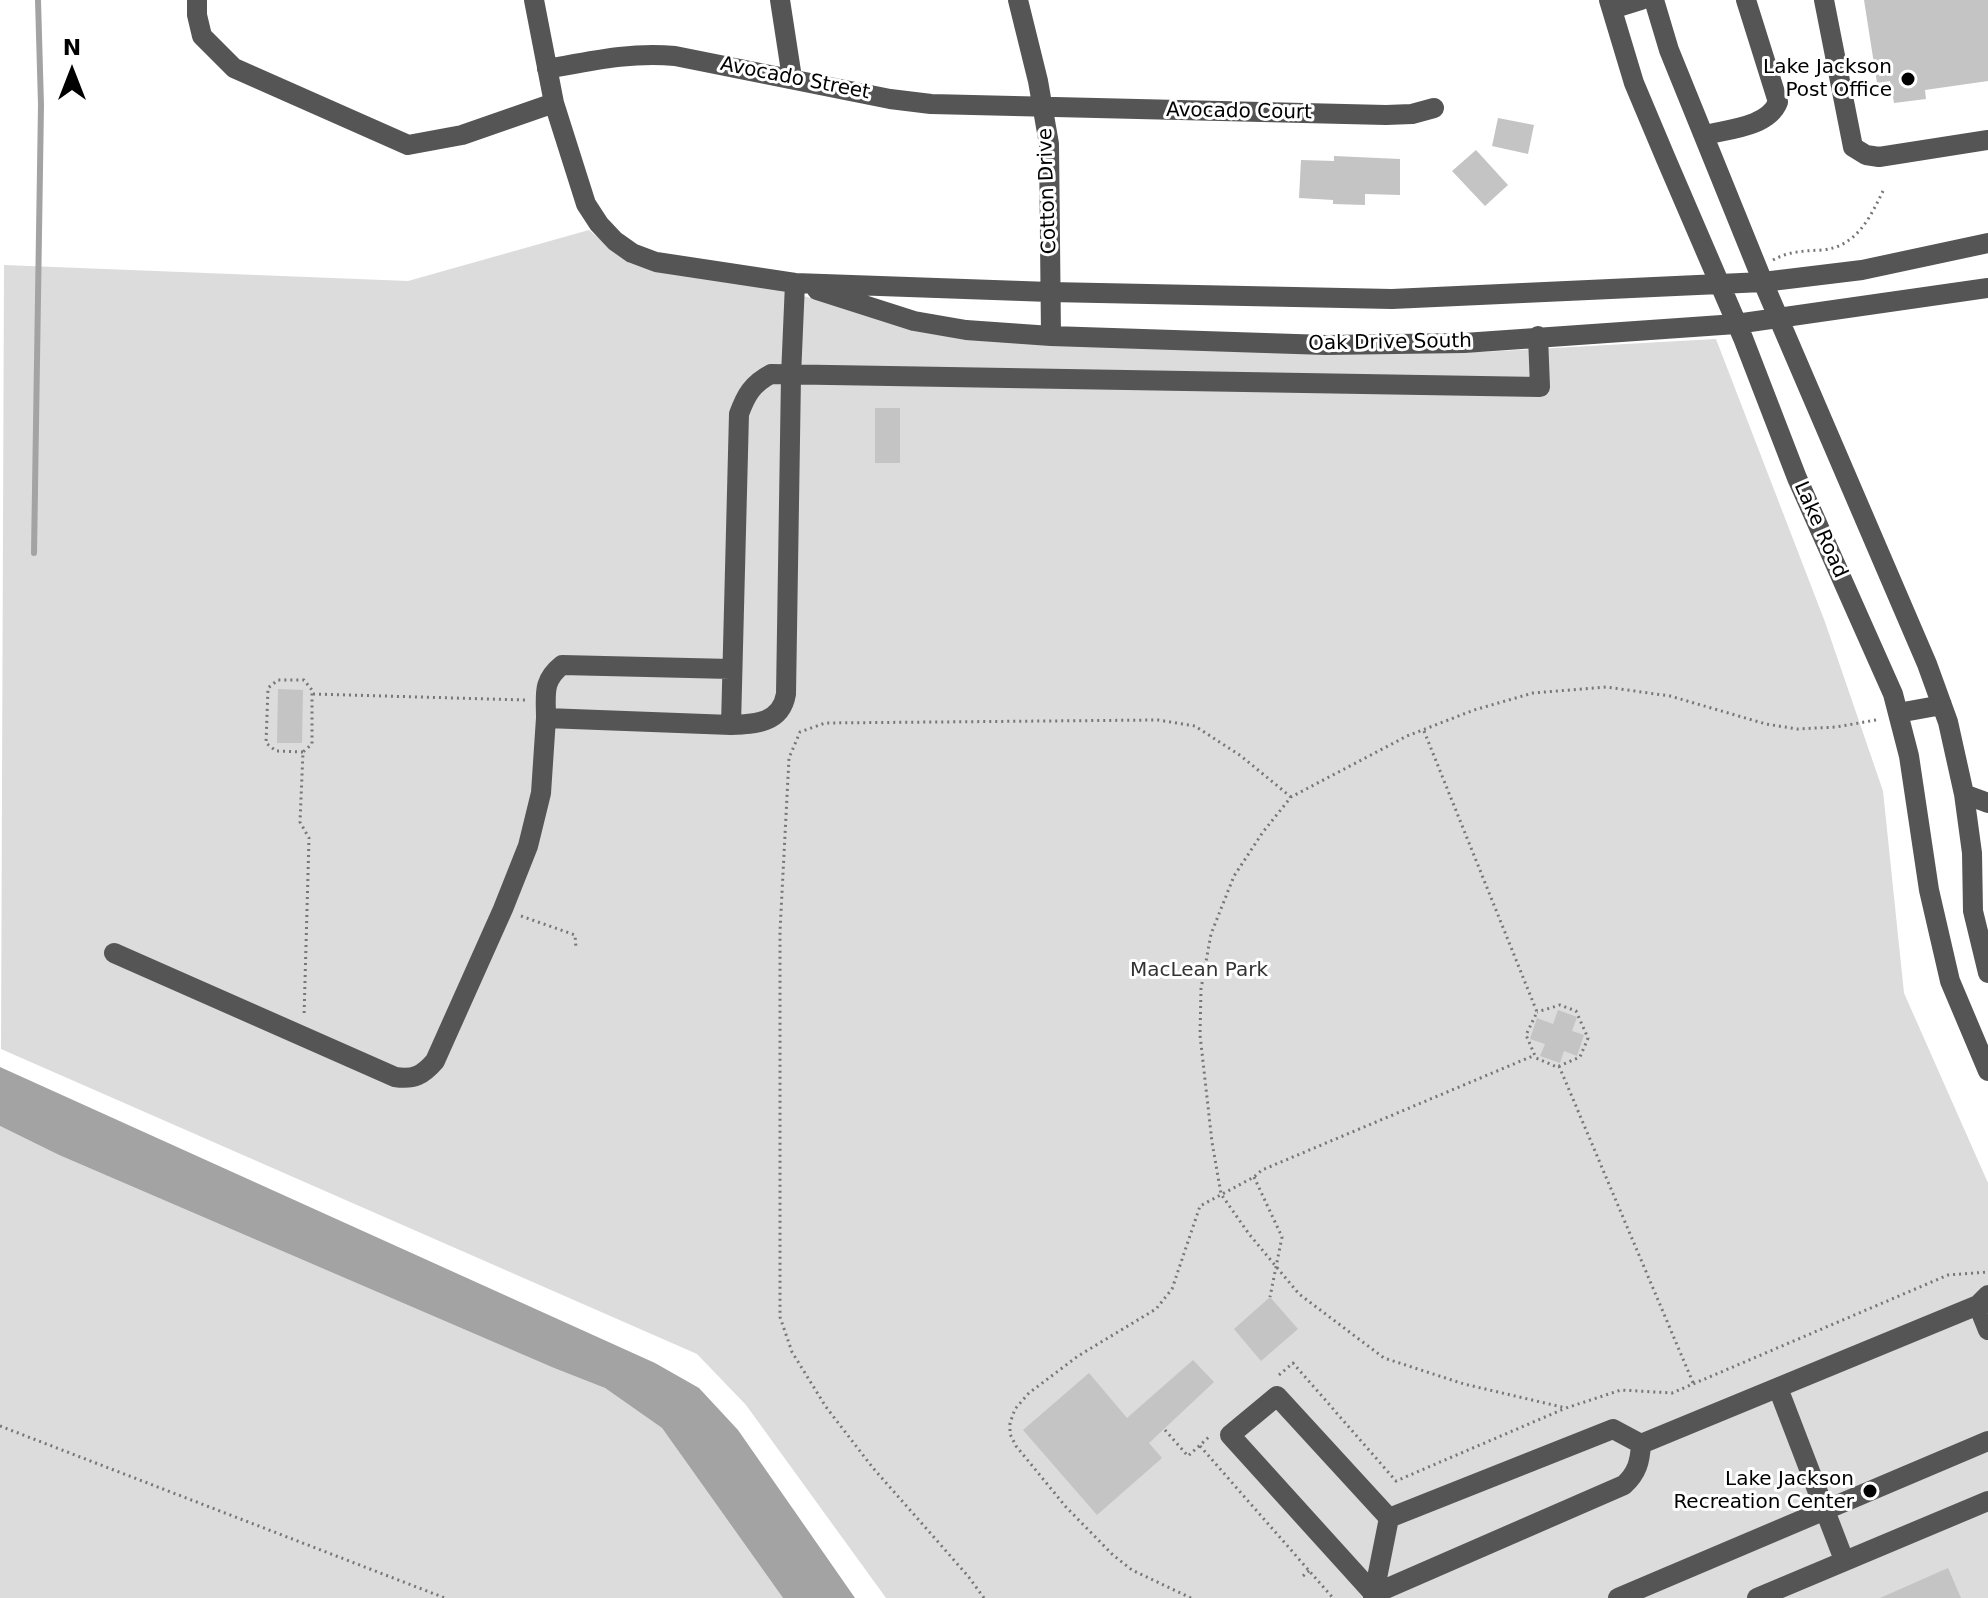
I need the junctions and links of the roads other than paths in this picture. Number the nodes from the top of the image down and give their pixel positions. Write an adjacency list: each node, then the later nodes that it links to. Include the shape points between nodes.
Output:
1 (197, 0): 12 (street, via 202,36 234,68 408,145 462,135)
2 (534, 0): 10 (street, Oak Drive South)
3 (780, 0): 11 (street)
4 (1018, 0): 13 (street, Cotton Drive)
5 (1641, 0): 9 (street)
6 (1654, 0): 15 (street)
7 (1746, 0): 15 (street, via 1778,102 1774,113 1758,122)
8 (1824, 0): 16 (street, via 1853,147 1879,157)
9 (1611, 5): 20 (street, Lake Road, via 1634,83)
10 (547, 69): 11 (street, Avocado Street, via 650,54); 12 (street, Oak Drive South)
11 (792, 78): 13 (street, Avocado Street, via 917,102)
12 (554, 103): 19 (street, Oak Drive South, via 586,204 615,241 656,262)
13 (1044, 108): 14 (street, Avocado Court, via 1386,115); 22 (street, Cotton Drive)
14 (1434, 108)
15 (1705, 135): 18 (street)
16 (1988, 140)
17 (1987, 246): 18 (street, Oak Drive South)
18 (1763, 282): 20 (street, Oak Drive South); 23 (street)
19 (795, 283): 22 (street, Oak Drive South); 25 (street, Oak Drive South, via 914,321); 27 (street)
20 (1721, 284): 22 (street, Oak Drive South, via 1392,299); 24 (street, Lake Road)
21 (1988, 288): 23 (street, Oak Drive South)
22 (1050, 292): 25 (street, Cotton Drive)
23 (1779, 319): 24 (street, Oak Drive South); 29 (street)
24 (1736, 324): 26 (street, Oak Drive South); 31 (street, Lake Road)
25 (1051, 336): 26 (street, Oak Drive South, via 1326,345)
26 (1538, 336): 27 (street, via 1540,387)
27 (791, 376): 28 (street, via 771,374 758,381 745,395 739,414); 32 (street, via 784,705 761,723)
28 (731, 669): 30 (street, via 562,665 550,675); 32 (street)
29 (1942, 705): 31 (street); 33 (street)
30 (546, 709): 32 (street); 35 (street, via 541,793 528,846 435,1061 425,1073 409,1080 395,1077)
31 (1898, 713): 37 (street, Lake Road, via 1950,981)
32 (731, 725)
33 (1964, 794): 34 (street); 36 (street, via 1973,911)
34 (1988, 803)
35 (114, 953)
36 (1988, 973)
37 (1988, 1071)
38 (1985, 1301): 39 (street); 40 (street)
39 (1988, 1330)
40 (1778, 1388): 42 (street); 44 (street)
41 (1988, 1441): 44 (street)
42 (1641, 1444): 45 (street, via 1613,1429); 47 (street, via 1635,1475 1624,1485)
43 (1988, 1501): 46 (street)
44 (1825, 1509): 46 (street); 48 (street)
45 (1389, 1518): 47 (street); 47 (street, via 1277,1396 1230,1435)
46 (1844, 1560): 49 (street)
47 (1373, 1596)
48 (1618, 1598)
49 (1757, 1598)

